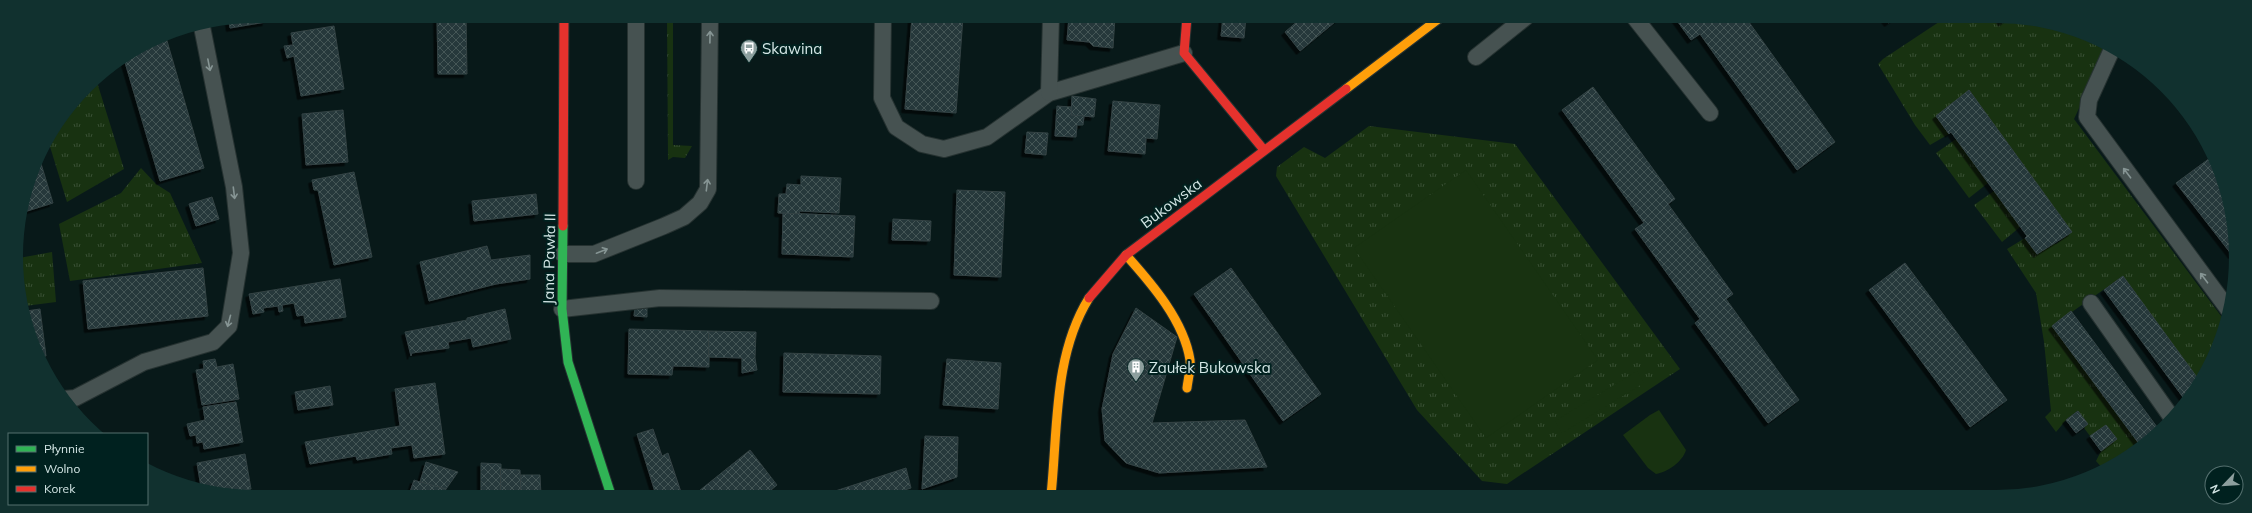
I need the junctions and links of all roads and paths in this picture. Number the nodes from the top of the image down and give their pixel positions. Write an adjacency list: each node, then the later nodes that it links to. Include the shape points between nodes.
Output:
1 (564, 23): 18 (street, Jana Pawła II)
2 (636, 23): 17 (lane)
3 (710, 23): 18 (lane, one-way to 3, via 594,254 684,217 700,203 708,189)
4 (883, 23): 14 (lane, via 882,98 896,126 922,144 944,149 987,137)
5 (1051, 23): 14 (lane)
6 (1186, 23): 11 (street)
7 (1433, 23): 16 (street, Bukowska)
8 (1520, 23): 13 (lane)
9 (1639, 23): 15 (lane)
10 (202, 29): 25 (lane, one-way to 25, via 234,187 241,253 229,326 213,342 151,360)
11 (1184, 53): 14 (lane); 16 (street)
12 (2110, 53): 22 (lane, one-way to 12, via 2087,117 2089,100)
13 (1476, 57)
14 (1049, 93)
15 (1710, 113)
16 (1264, 150): 19 (street, Bukowska)
17 (636, 181)
18 (563, 254): 23 (street, Jana Pawła II)
19 (1126, 255): 24 (street, via 1141,272 1176,324 1190,359); 28 (street, Bukowska, via 1107,274 1087,302 1074,329 1058,402)
20 (931, 301): 23 (lane, via 660,298)
21 (2091, 303): 26 (lane)
22 (2224, 304)
23 (562, 309): 27 (street, Jana Pawła II, via 568,362)
24 (1187, 388)
25 (71, 398)
26 (2168, 413)
27 (609, 490)
28 (1052, 490)

